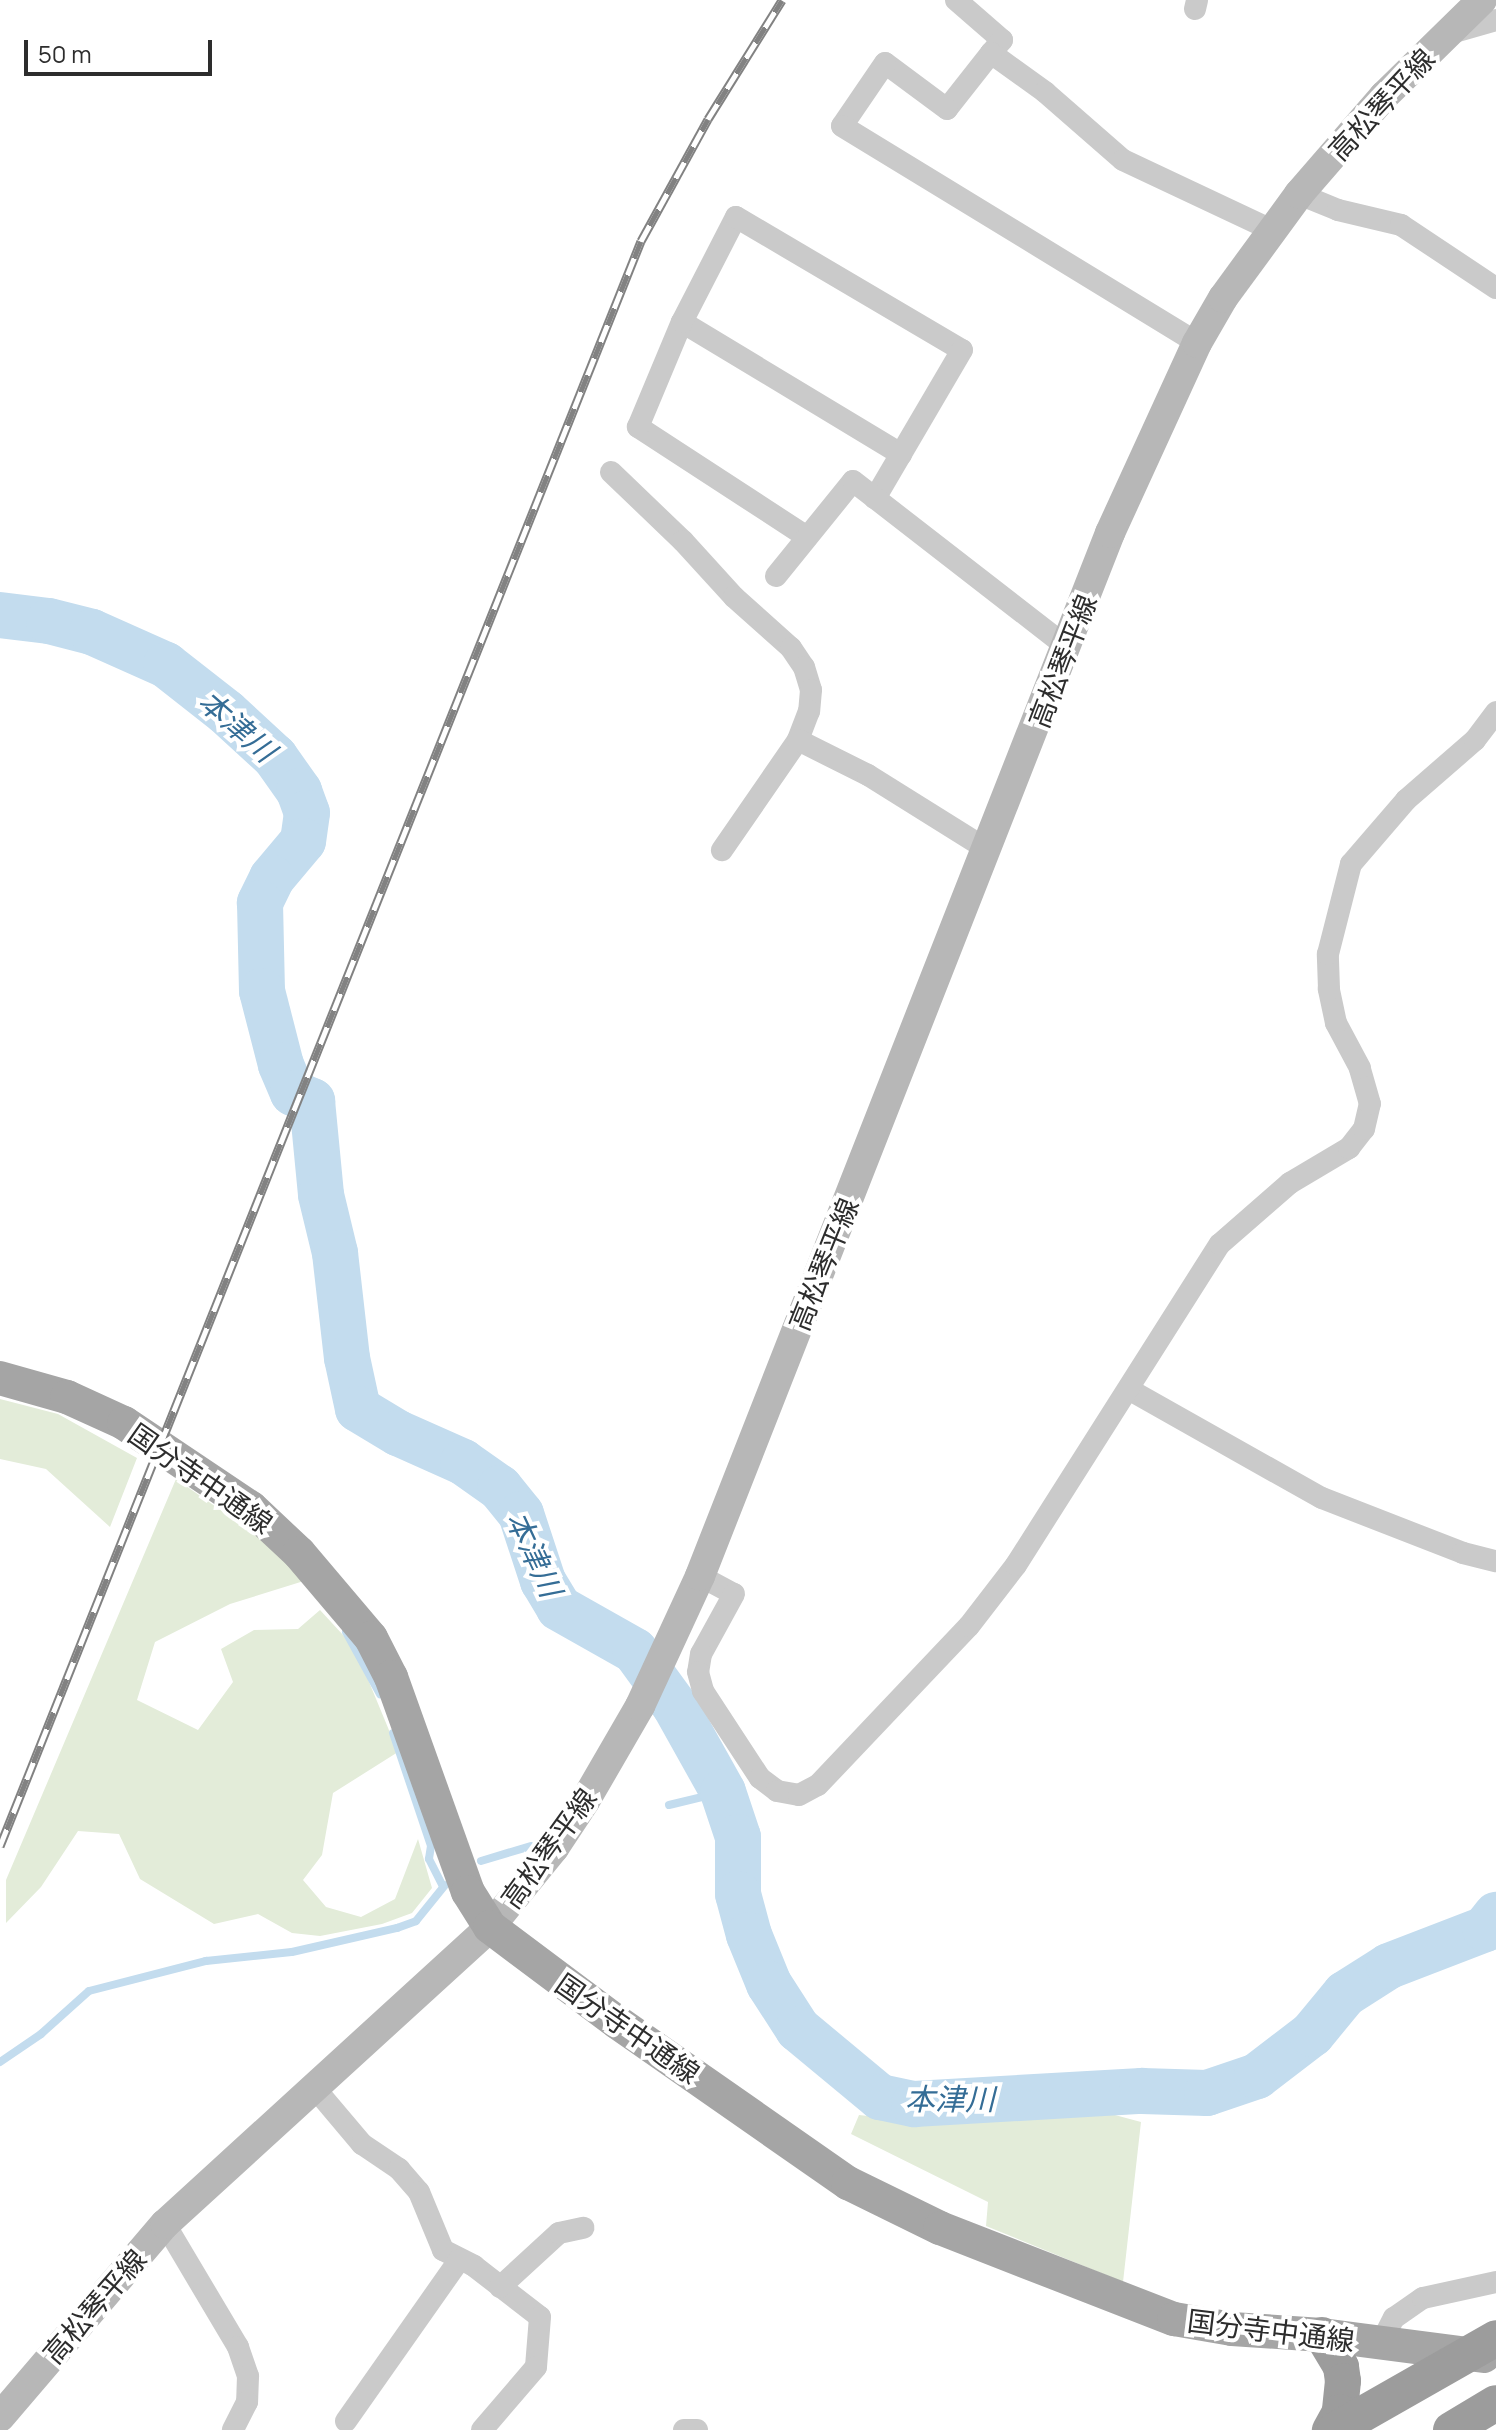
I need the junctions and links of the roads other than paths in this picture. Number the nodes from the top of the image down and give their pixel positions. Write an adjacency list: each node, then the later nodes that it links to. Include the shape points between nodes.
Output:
1 (956, 0): 5 (street, via 1002,40)
2 (1482, 0): 4 (main road, 高松琴平線)
3 (1496, 20): 4 (street)
4 (1447, 34): 6 (main road, 高松琴平線, via 1384,96)
5 (991, 53): 7 (street, via 1123,160); 10 (street, via 947,109 885,63 842,126)
6 (1299, 194): 7 (main road, 高松琴平線); 8 (street, via 1401,225)
7 (1272, 230): 10 (main road, 高松琴平線)
8 (1496, 288)
9 (682, 322): 11 (street); 11 (street, via 736,217 962,350); 14 (street, via 638,427)
10 (1197, 343): 16 (main road, 高松琴平線, via 1110,533)
11 (901, 454): 13 (street)
12 (611, 472): 18 (street, via 791,648 811,690)
13 (875, 498): 14 (street, via 853,481); 16 (street)
14 (807, 537): 15 (street)
15 (776, 576)
16 (1068, 648): 20 (main road, 高松琴平線)
17 (1496, 712): 22 (street, via 1475,740 1406,800 1351,864 1328,954 1329,989 1336,1023 1360,1068 1370,1104 1364,1129 1349,1148 1290,1183 1220,1244)
18 (798, 740): 19 (street); 20 (street, via 868,775)
19 (722, 850)
20 (988, 850): 24 (main road, 高松琴平線)
21 (0, 1378): 25 (main road, 国分寺中通線, via 67,1397 124,1423 251,1508 321,1576 371,1638 391,1677 468,1892)
22 (1130, 1390): 23 (street, via 1322,1498); 24 (street, via 1016,1565 969,1626 818,1785 799,1795 777,1791 760,1778 703,1691 701,1654 734,1594)
23 (1496, 1561)
24 (700, 1576): 25 (main road, 高松琴平線, via 640,1706 554,1848)
25 (490, 1927): 26 (main road, 高松琴平線); 32 (main road, 国分寺中通線, via 848,2183 940,2228 1174,2319)
26 (313, 2086): 27 (main road, 高松琴平線); 29 (street, via 362,2144 399,2169 419,2192 438,2244)
27 (165, 2224): 36 (main road, 高松琴平線); 38 (street, via 231,2335 248,2376 247,2402)
28 (583, 2228): 31 (street, via 559,2233)
29 (459, 2260): 31 (street); 37 (street)
30 (1496, 2282): 33 (street, via 1423,2298 1394,2318)
31 (500, 2287): 39 (street, via 540,2317 536,2367)
32 (1322, 2335): 33 (main road, 国分寺中通線); 42 (highway, via 1343,2381)
33 (1381, 2343): 34 (main road, 国分寺中通線)
34 (1489, 2354): 42 (highway); 43 (highway)
35 (1496, 2403): 44 (highway)
36 (0, 2417)
37 (346, 2421)
38 (233, 2430)
39 (482, 2430)
40 (684, 2430): 41 (street)
41 (697, 2430)
42 (1332, 2430)
43 (1386, 2430)
44 (1451, 2430)

